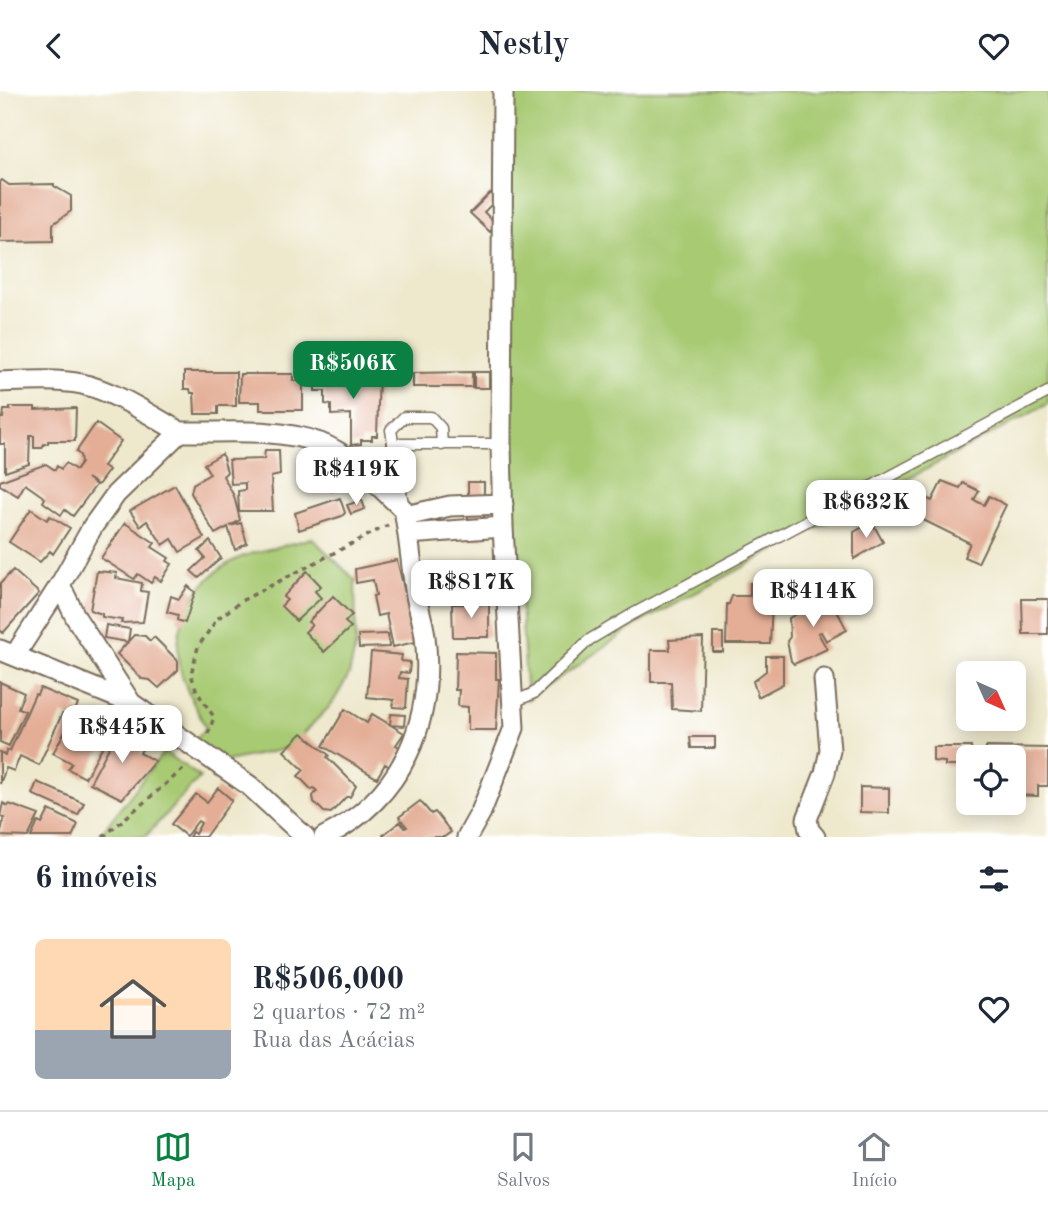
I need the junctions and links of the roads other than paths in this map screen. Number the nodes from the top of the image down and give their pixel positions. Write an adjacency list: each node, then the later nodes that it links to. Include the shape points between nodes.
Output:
1 (503, 91): 6 (street)
2 (0, 382): 4 (street, via 83,384)
3 (1048, 392): 14 (lane, via 631,615 589,640 534,693)
4 (180, 432): 9 (street, via 264,433 319,443 357,467); 11 (street, via 116,493 76,553)
5 (392, 444): 7 (lane); 7 (lane, via 391,430 399,420 431,417 441,428); 9 (lane)
6 (501, 444): 7 (lane); 8 (street)
7 (442, 445)
8 (503, 504): 9 (street, via 450,506); 10 (street)
9 (406, 520): 10 (street); 17 (street, via 425,638 421,715 389,788 361,815)
10 (503, 527): 14 (street)
11 (61, 585): 12 (street); 15 (street, via 76,618)
12 (8, 652): 15 (street)
13 (824, 679): 19 (street, via 831,750 807,819)
14 (514, 702): 18 (street, via 514,728)
15 (131, 703): 16 (street, via 266,800)
16 (305, 837)
17 (324, 837)
18 (467, 837)
19 (815, 837)

